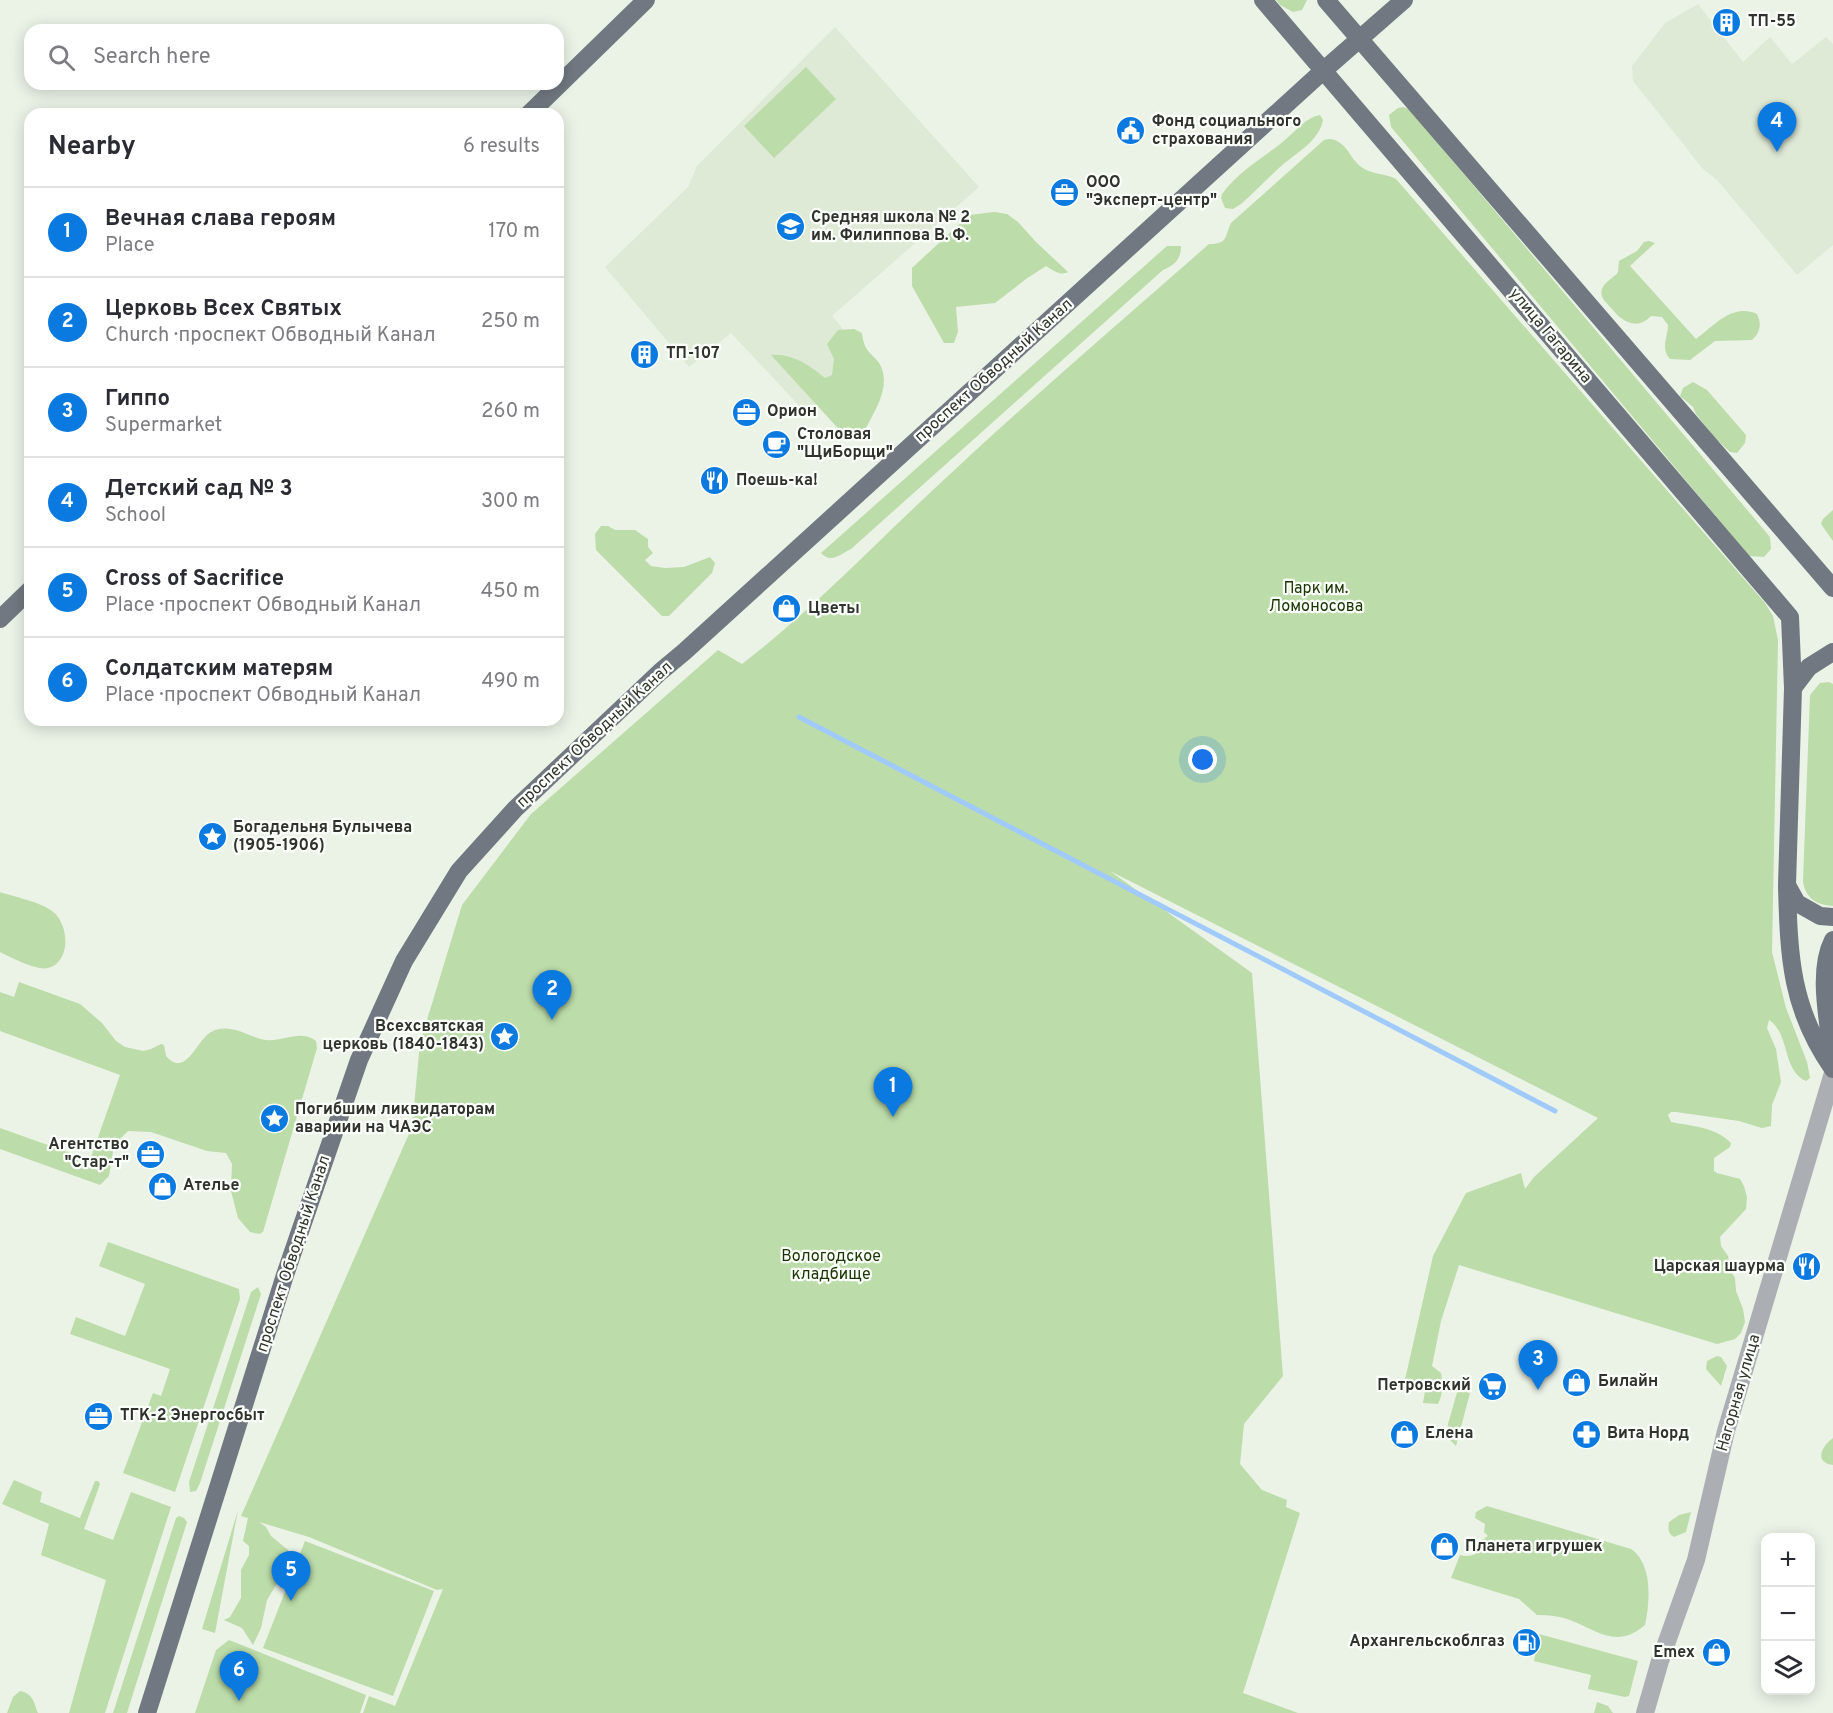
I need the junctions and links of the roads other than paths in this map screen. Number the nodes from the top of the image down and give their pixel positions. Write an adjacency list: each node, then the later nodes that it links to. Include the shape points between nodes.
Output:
1 (646, 0): 7 (main road)
2 (1263, 0): 6 (main road, улица Гагарина)
3 (1326, 0): 5 (main road)
4 (1404, 0): 5 (main road, проспект Обводный Канал)
5 (1359, 41): 6 (main road, проспект Обводный Канал); 10 (main road)
6 (1324, 70): 14 (main road, улица Гагарина, via 1790,617); 20 (main road, проспект Обводный Канал, via 660,672 515,809 459,871 404,961 359,1060 285,1275)
7 (564, 80)
8 (554, 90): 9 (main road)
9 (535, 108)
10 (1833, 588)
11 (24, 596): 12 (main road)
12 (0, 619)
13 (1833, 652): 14 (main road, via 1809,667)
14 (1793, 688): 15 (main road, улица Гагарина)
15 (1787, 885): 16 (main road, via 1803,908); 19 (main road, улица Гагарина, via 1788,941 1797,994 1814,1040)
16 (1833, 917)
17 (1833, 940): 18 (main road, via 1828,949 1825,980)
18 (1833, 1063)
19 (1833, 1071): 21 (street, Нагорная улица, via 1726,1431 1696,1560)
20 (147, 1713)
21 (1645, 1713)

